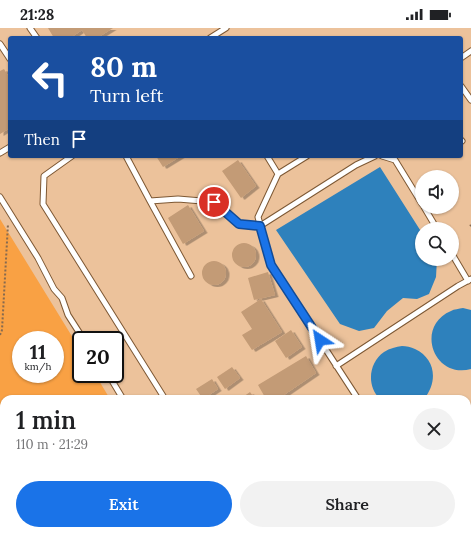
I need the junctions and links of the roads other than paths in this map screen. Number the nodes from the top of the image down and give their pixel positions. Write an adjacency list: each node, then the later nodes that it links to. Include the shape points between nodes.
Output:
1 (226, 28): 2 (lane)
2 (213, 36)
3 (0, 44): 4 (lane)
4 (8, 56)
5 (463, 89): 6 (lane)
6 (471, 100)
7 (69, 158): 25 (lane, via 44,176 43,204)
8 (127, 158): 16 (lane)
9 (268, 158): 13 (lane)
10 (304, 158): 13 (lane)
11 (371, 158): 17 (lane)
12 (388, 158): 14 (lane, via 395,160)
13 (278, 174): 17 (lane, via 258,217)
14 (415, 193)
15 (0, 197): 21 (lane, via 54,289 62,298 68,315)
16 (150, 201): 17 (lane, via 178,199 214,202 239,224); 19 (lane)
17 (260, 226): 22 (lane, via 271,265)
18 (459, 264): 20 (lane)
19 (191, 276)
20 (470, 280): 22 (lane)
21 (78, 331)
22 (336, 366): 26 (lane)
23 (113, 383): 24 (lane)
24 (121, 395)
25 (162, 395)
26 (355, 395)

